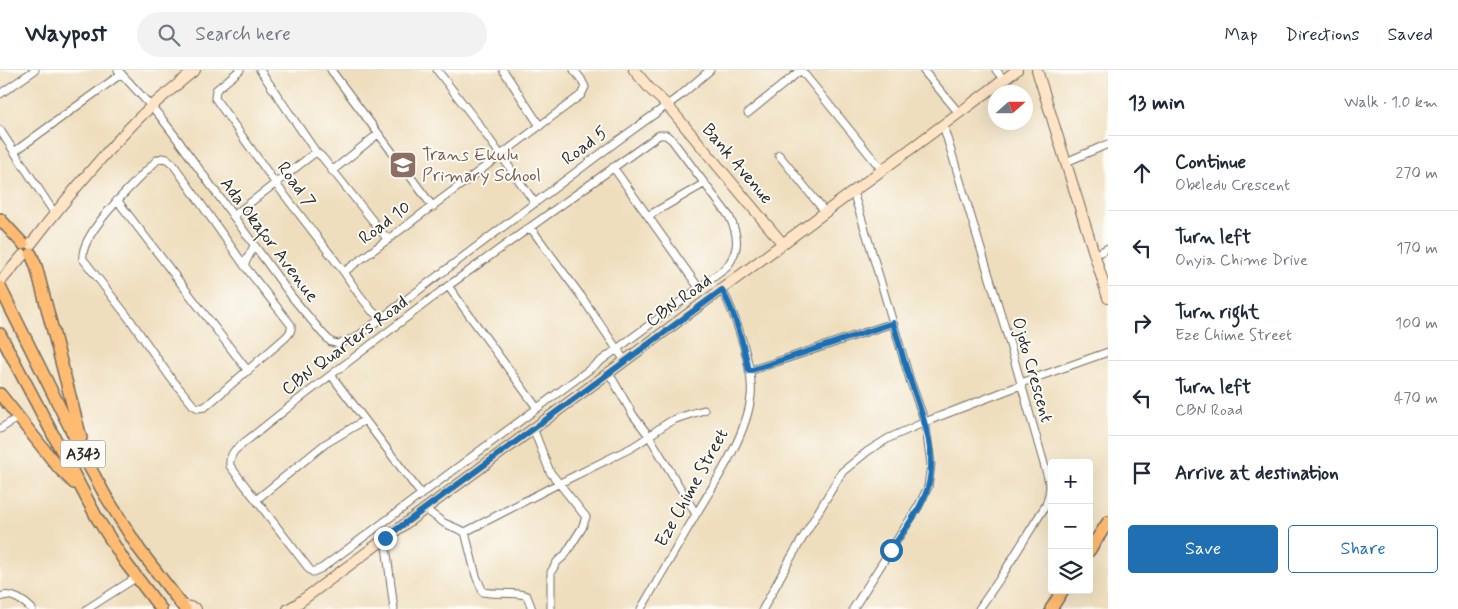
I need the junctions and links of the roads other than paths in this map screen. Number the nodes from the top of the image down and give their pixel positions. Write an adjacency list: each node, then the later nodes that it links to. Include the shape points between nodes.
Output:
1 (35, 70): 18 (street)
2 (195, 70): 20 (main road)
3 (240, 70): 37 (street, Road 7, via 216,90 215,98)
4 (260, 70): 29 (street)
5 (437, 70): 30 (street)
6 (503, 70): 24 (street)
7 (574, 70): 24 (street, Road 10, via 585,87 581,95)
8 (634, 70): 19 (main road, Bank Avenue)
9 (710, 70): 19 (street, Road 5)
10 (801, 70): 21 (street); 34 (street)
11 (923, 70): 22 (street)
12 (996, 70): 17 (street)
13 (1017, 70): 17 (main road, CBN Road)
14 (1037, 70): 32 (main road)
15 (335, 71): 26 (street)
16 (120, 72): 20 (street, Ada Okafor Avenue); 28 (street)
17 (1004, 80): 22 (main road, CBN Road)
18 (0, 94)
19 (667, 105): 40 (street, Road 5); 49 (main road, Bank Avenue)
20 (151, 107): 43 (main road); 44 (street, Ada Okafor Avenue)
21 (748, 113)
22 (959, 113): 23 (main road, CBN Road)
23 (943, 125): 34 (main road, CBN Road); 72 (street, Ojoto Crescent)
24 (540, 126): 30 (street, Road 10)
25 (0, 130): 28 (street)
26 (378, 134): 35 (street); 41 (street)
27 (1108, 144): 32 (street)
28 (14, 152): 43 (street)
29 (319, 155): 35 (street); 37 (street)
30 (502, 155): 40 (street); 41 (street, Road 10)
31 (779, 155): 42 (street)
32 (1066, 162): 53 (main road)
33 (613, 167): 36 (street, CBN Quarters Road, via 656,136 663,135 672,140); 45 (street); 47 (street, CBN Quarters Road)
34 (882, 170): 38 (main road, CBN Road)
35 (332, 171): 48 (street)
36 (705, 183): 45 (street); 59 (street, CBN Quarters Road, via 729,216 737,238 732,260 726,268)
37 (276, 184): 44 (street); 55 (street, Road 7)
38 (852, 192): 42 (main road, CBN Road); 63 (street)
39 (117, 200): 54 (street, via 156,160 167,159); 68 (street); 68 (street, via 82,253 170,377 198,408 205,407)
40 (535, 203): 62 (street, Road 5)
41 (433, 207): 48 (street, Road 10)
42 (825, 212): 49 (main road, CBN Road)
43 (55, 214): 52 (main road)
44 (233, 216): 50 (street, Ada Okafor Avenue)
45 (648, 216): 59 (street)
46 (0, 219): 52 (main road)
47 (530, 227): 57 (street, CBN Quarters Road); 65 (street)
48 (388, 240): 55 (street, Road 10)
49 (783, 244): 60 (main road, CBN Road)
50 (254, 246): 54 (street); 62 (street, Ada Okafor Avenue, via 292,297 332,342 338,344 354,338)
51 (1108, 248): 53 (street)
52 (27, 249): 56 (main road); 82 (main road, via 36,266)
53 (1095, 255): 61 (main road)
54 (244, 265): 68 (street, via 292,329)
55 (344, 272): 62 (street, Road 7, via 368,306)
56 (0, 282)
57 (448, 286): 71 (street, CBN Quarters Road); 74 (street)
58 (0, 287): 82 (main road, A343)
59 (699, 288): 65 (street, CBN Quarters Road)
60 (722, 290): 67 (main road, CBN Road); 69 (street, Eze Chime Street, via 738,326)
61 (1108, 298)
62 (381, 318)
63 (893, 323): 69 (street); 78 (street)
64 (0, 334): 84 (main road, A343)
65 (616, 349): 67 (street); 74 (street, CBN Quarters Road)
66 (1108, 352): 72 (street)
67 (625, 361): 70 (main road, CBN Road)
68 (248, 371)
69 (749, 371): 88 (street, Eze Chime Street, via 751,395 745,422)
70 (609, 373): 80 (main road, CBN Road); 81 (street)
71 (331, 375): 77 (street); 86 (street, CBN Quarters Road, via 231,455 230,466)
72 (1021, 384): 78 (street); 108 (street, Ojoto Crescent, via 1050,494)
73 (0, 394): 84 (main road, via 58,467)
74 (537, 408): 85 (street, CBN Quarters Road)
75 (704, 410): 81 (street, via 674,419)
76 (14, 420): 79 (street)
77 (365, 420): 85 (street); 86 (street, via 325,444)
78 (925, 422): 106 (street, via 873,447 842,472); 107 (street, via 931,464 926,492)
79 (0, 428)
80 (533, 428): 83 (street, via 548,467); 87 (main road, CBN Road)
81 (649, 436): 83 (street, via 608,461); 88 (street)
82 (89, 466): 96 (main road, A343, via 139,549)
83 (559, 483): 90 (street); 104 (street, via 586,517 565,555 550,572)
84 (84, 494): 93 (main road, A343, via 109,538)
85 (421, 494): 86 (street, CBN Quarters Road, via 313,572)
86 (256, 500)
87 (425, 509): 90 (street, via 444,523); 91 (main road, CBN Road)
88 (696, 514): 105 (street, Eze Chime Street)
89 (1107, 527): 92 (main road)
90 (465, 532): 103 (street, via 483,592 524,594)
91 (385, 538): 101 (main road, CBN Road); 102 (street)
92 (1090, 549)
93 (137, 576): 98 (street); 99 (main road, A343)
94 (1060, 594): 109 (main road)
95 (0, 597): 97 (street, via 17,598)
96 (183, 607): 100 (main road)
97 (32, 609)
98 (86, 609)
99 (161, 609)
100 (196, 609)
101 (288, 609)
102 (394, 609)
103 (532, 609)
104 (551, 609)
105 (641, 609)
106 (763, 609)
107 (853, 609)
108 (979, 609)
109 (1051, 609)

